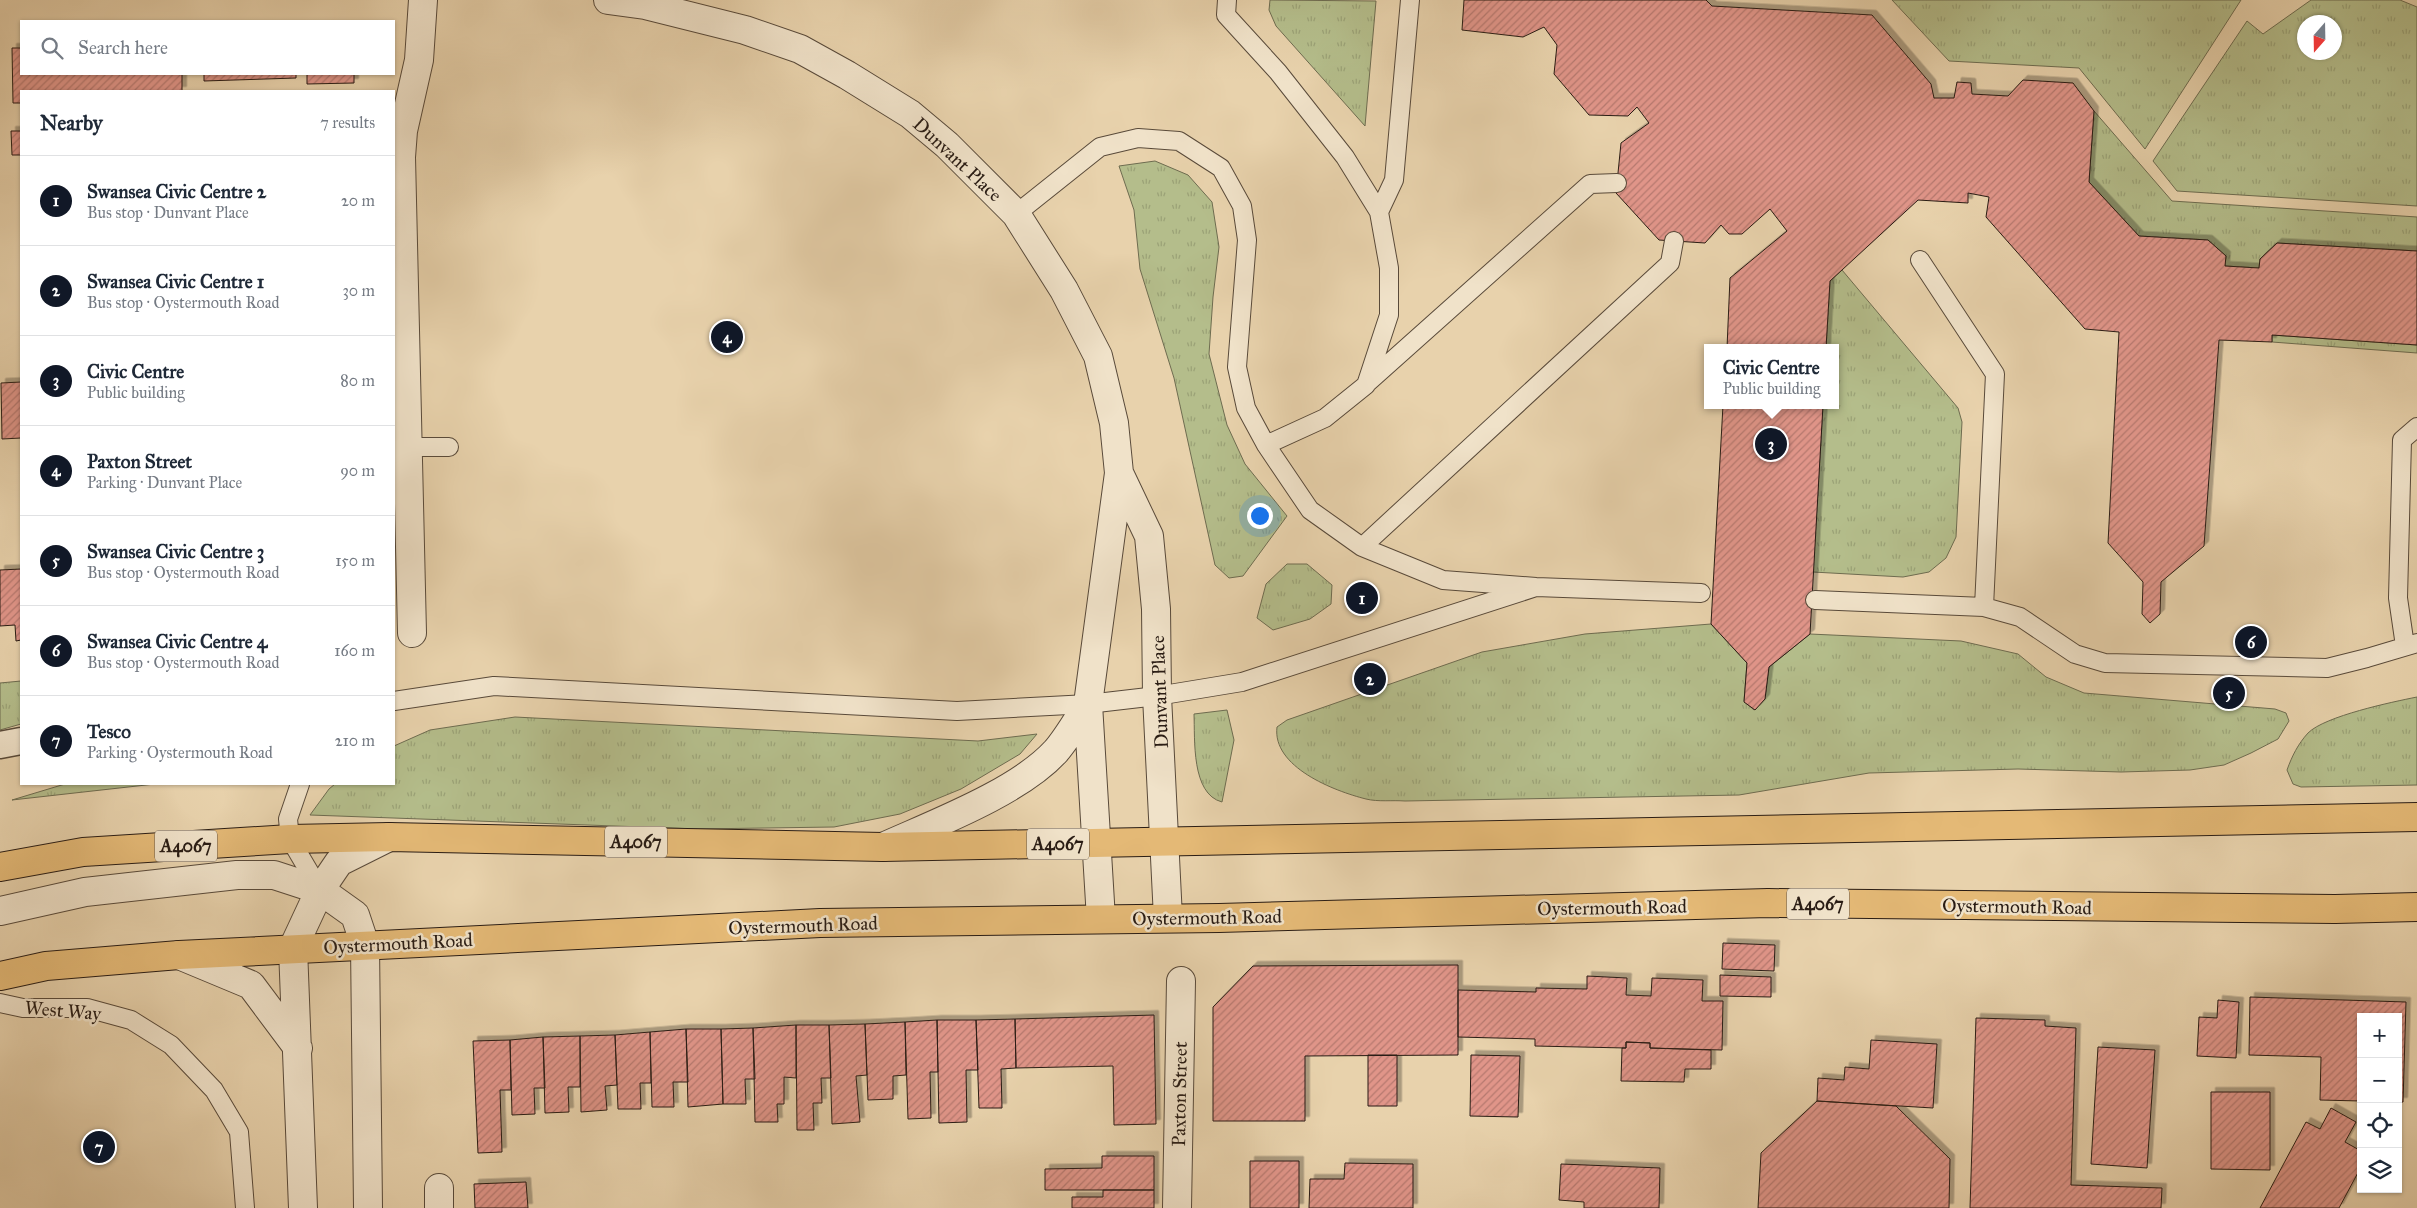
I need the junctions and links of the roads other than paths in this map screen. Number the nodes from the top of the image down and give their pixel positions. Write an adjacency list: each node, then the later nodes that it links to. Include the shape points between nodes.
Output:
1 (423, 0): 14 (street, via 419,60 403,131 401,157)
2 (608, 0): 5 (street, Dunvant Place)
3 (1227, 0): 7 (lane, via 1226,15 1278,72 1345,157)
4 (1410, 0): 7 (lane, via 1394,180)
5 (645, 3): 8 (street, Dunvant Place, via 800,49 847,75 910,114 947,145)
6 (1617, 183): 11 (lane, via 1590,184)
7 (1379, 212): 11 (lane, via 1389,268 1389,314)
8 (1016, 214): 13 (lane, via 1100,147 1138,138 1179,141 1222,168 1242,206 1247,240 1237,367 1246,408); 16 (street, Dunvant Place, via 1064,290 1098,356 1114,423)
9 (1674, 241): 17 (lane, via 1670,263)
10 (1920, 260): 21 (lane, via 1995,374)
11 (1366, 385): 13 (lane, via 1325,418)
12 (2417, 426): 23 (lane, via 2402,440 2398,598)
13 (1266, 445): 17 (lane, via 1310,510)
14 (409, 447): 15 (lane); 22 (street)
15 (449, 447)
16 (1119, 473): 24 (street, Dunvant Place, via 1149,536 1156,609); 26 (street, Dunvant Place)
17 (1362, 547): 18 (lane, via 1443,580)
18 (1536, 587): 19 (lane); 24 (lane, via 1242,682)
19 (1701, 594)
20 (1815, 600): 21 (lane)
21 (1984, 607): 23 (lane, via 2020,617 2075,654 2105,663 2327,668)
22 (412, 633)
23 (2411, 644)
24 (1157, 696): 26 (lane); 33 (street, Dunvant Place)
25 (395, 700): 26 (lane, via 494,686 957,711)
26 (1088, 704): 34 (street, Dunvant Place); 35 (street, Dunvant Place, via 1056,751 1026,776 965,810)
27 (20, 741): 28 (street)
28 (0, 746)
29 (300, 785): 32 (lane, via 288,818)
30 (2417, 816): 33 (main road, A4067)
31 (388, 837): 32 (main road, A4067); 35 (main road, A4067); 37 (street, via 339,862)
32 (290, 839): 36 (main road, A4067, via 83,852); 37 (lane)
33 (1165, 841): 34 (main road, A4067); 40 (street, Dunvant Place)
34 (1096, 843): 35 (main road, A4067); 41 (street, Dunvant Place)
35 (883, 847)
36 (0, 867)
37 (320, 890): 39 (street, A4067, via 274,875 237,875 85,892); 42 (street, A4067, via 355,915); 43 (street)
38 (2417, 908): 40 (main road, Oystermouth Road / A4067, via 1768,904)
39 (0, 911)
40 (1168, 918): 41 (main road, Oystermouth Road / A4067)
41 (1101, 919): 42 (main road, Oystermouth Road / A4067, via 820,923)
42 (365, 945): 43 (main road, Oystermouth Road / A4067); 51 (street)
43 (294, 948): 44 (main road, Oystermouth Road / A4067); 48 (street)
44 (179, 955): 45 (main road, Oystermouth Road / A4067, via 46,966); 48 (street, via 251,985)
45 (0, 976)
46 (1181, 981): 52 (street, Paxton Street)
47 (0, 1003): 49 (lane, West Way, via 23,1008 87,1008 131,1020 171,1045 214,1090 239,1132)
48 (298, 1048): 50 (street)
49 (245, 1208)
50 (302, 1208)
51 (368, 1208)
52 (1177, 1208)

